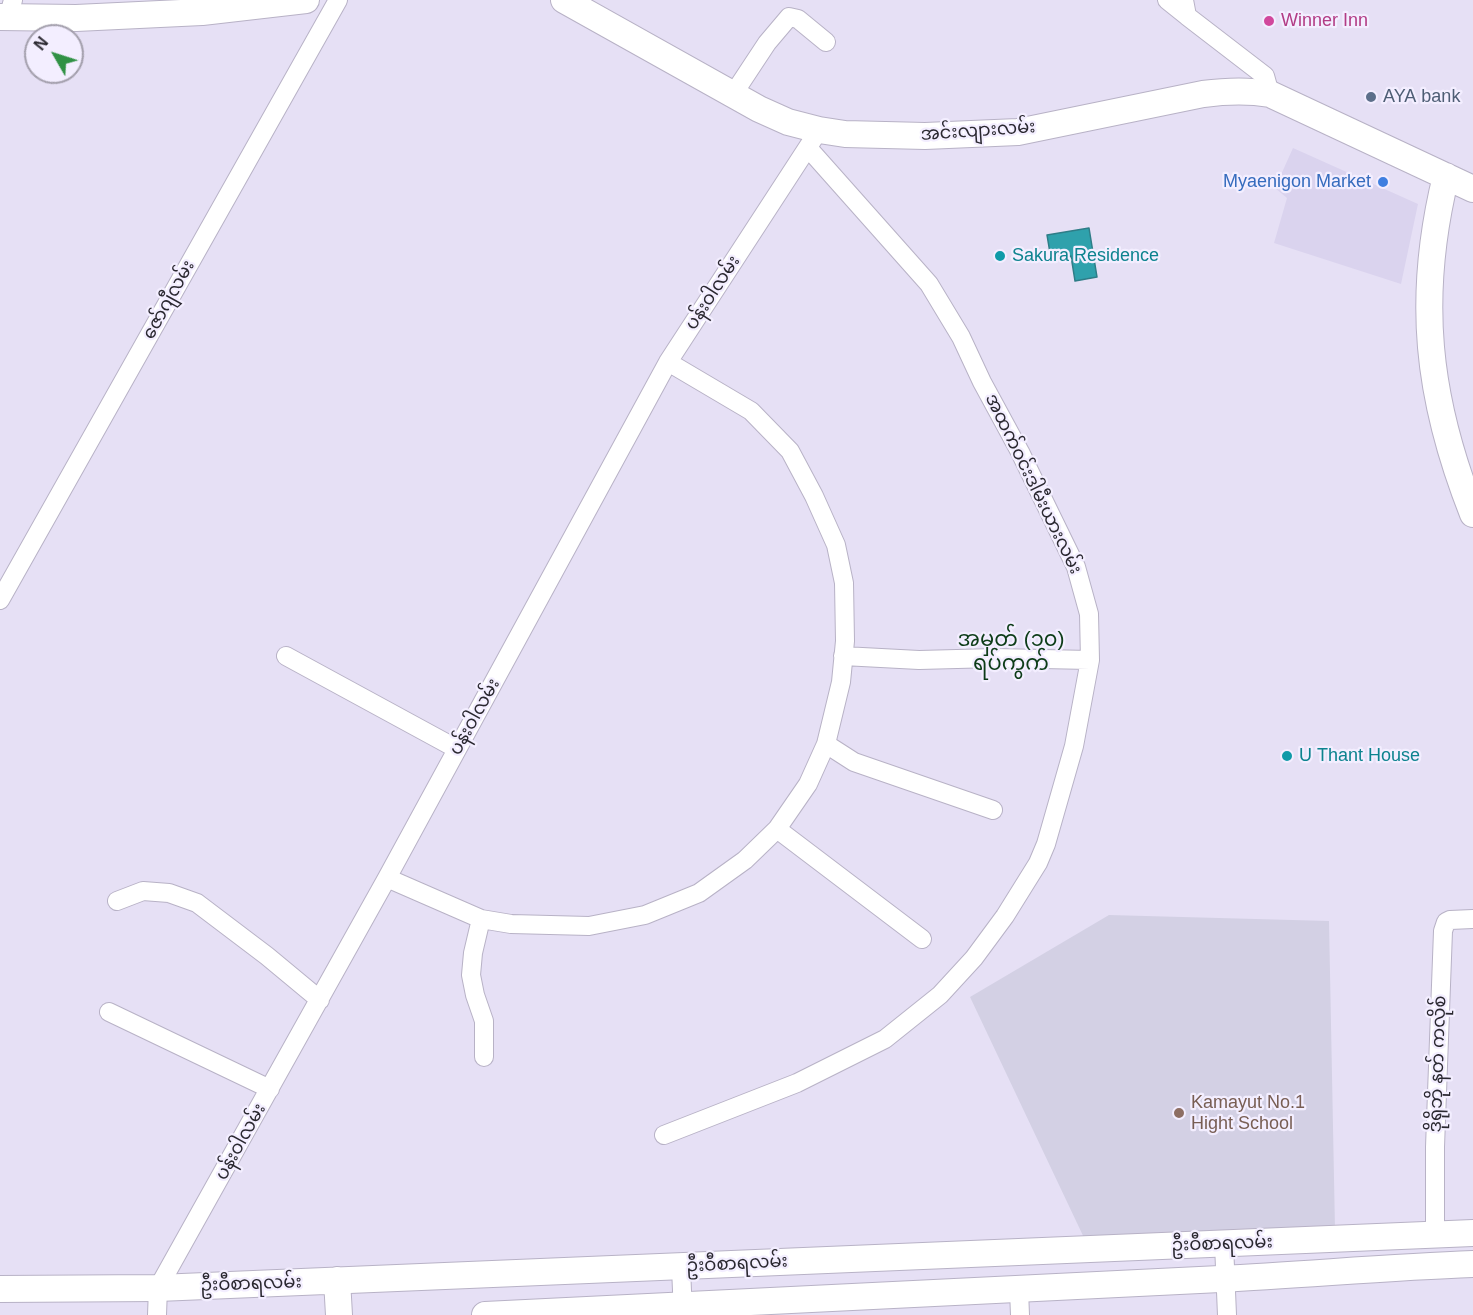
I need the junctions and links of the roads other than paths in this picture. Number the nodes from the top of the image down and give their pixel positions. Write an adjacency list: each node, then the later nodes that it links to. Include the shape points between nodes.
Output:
1 (306, 0): 5 (main road)
2 (338, 0): 16 (street, ဇော်ဂျီလမ်း)
3 (564, 0): 10 (main road, အင်းလျားလမ်း)
4 (1167, 0): 6 (street)
5 (202, 6): 7 (main road, via 76,18)
6 (1186, 8): 9 (street, via 1265,76)
7 (7, 12)
8 (826, 42): 10 (street, via 798,19 789,17)
9 (1270, 94): 11 (main road, အင်းလျားလမ်း, via 1233,90 1213,93 1018,132 845,134); 12 (main road, အင်းလျားလမ်း)
10 (732, 96): 11 (main road, အင်းလျားလမ်း, via 788,122)
11 (814, 140): 14 (street, ပန်းဝါလမ်း); 19 (street, အထက်ဝင်းဒါမီးယားလမ်း, via 929,284 961,337 1076,567 1089,614)
12 (1446, 176): 13 (main road, အင်းလျားလမ်း); 15 (main road, via 1430,271 1432,368 1455,468)
13 (1473, 189)
14 (668, 362): 18 (street, via 751,411 790,451 836,545 844,583); 21 (street, ပန်းဝါလမ်း)
15 (1473, 514)
16 (0, 600)
17 (286, 656): 21 (street)
18 (843, 656): 19 (street); 20 (street)
19 (1090, 660): 33 (street, အထက်ဝင်းဒါမီးယားလမ်း, via 1074,746 1046,844 1005,916 975,957 940,995 885,1039 797,1083)
20 (826, 744): 22 (street, via 854,762); 23 (street, via 808,784)
21 (457, 749): 24 (street, ပန်းဝါလမ်း)
22 (993, 810)
23 (777, 829): 26 (street, via 746,860 699,893 645,915 589,926); 28 (street)
24 (387, 878): 26 (street); 29 (street, ပန်းဝါလမ်း)
25 (117, 901): 29 (street, via 143,891 169,893 197,903)
26 (481, 919): 31 (street, via 471,975 484,1020)
27 (1473, 919): 35 (street, ဒိုရိုဘို နတ် ကလိုစ်, via 1450,920 1443,931)
28 (922, 939)
29 (320, 1000): 32 (street, ပန်းဝါလမ်း)
30 (109, 1012): 32 (street)
31 (484, 1057)
32 (270, 1089): 46 (street, ပန်းဝါလမ်း)
33 (664, 1135)
34 (1473, 1233): 35 (main road, ဦးဝီစာရလမ်း)
35 (1435, 1234): 36 (main road, ဦးဝီစာရလမ်း)
36 (1397, 1237): 37 (main road, ဦးဝီစာရလမ်း); 42 (main road)
37 (1224, 1244): 38 (main road, ဦးဝီစာရလမ်း); 44 (street)
38 (1041, 1252): 39 (main road, ဦးဝီစာရလမ်း); 47 (main road)
39 (870, 1258): 41 (main road, ဦးဝီစာရလမ်း); 49 (main road)
40 (1473, 1264): 42 (main road, ဦးဝီစာရလမ်း)
41 (681, 1267): 43 (main road, ဦးဝီစာရလမ်း); 50 (street)
42 (1399, 1267): 44 (main road, ဦးဝီစာရလမ်း)
43 (507, 1273): 45 (main road, ဦးဝီစာရလမ်း); 53 (main road)
44 (1224, 1279): 47 (main road, ဦးဝီစာရလမ်း); 55 (street)
45 (337, 1280): 46 (main road, ဦးဝီစာရလမ်း); 52 (main road)
46 (158, 1288): 48 (main road, ဦးဝီစာရလမ်း); 51 (street, ပန်းဝါလမ်း)
47 (1031, 1289): 49 (main road, ဦးဝီစာရလမ်း); 54 (street)
48 (0, 1290)
49 (873, 1298): 50 (main road, ဦးဝီစာရလမ်း)
50 (682, 1310): 53 (main road, ဦးဝီစာရလမ်း)
51 (157, 1315)
52 (339, 1315)
53 (496, 1315)
54 (1020, 1315)
55 (1227, 1315)

